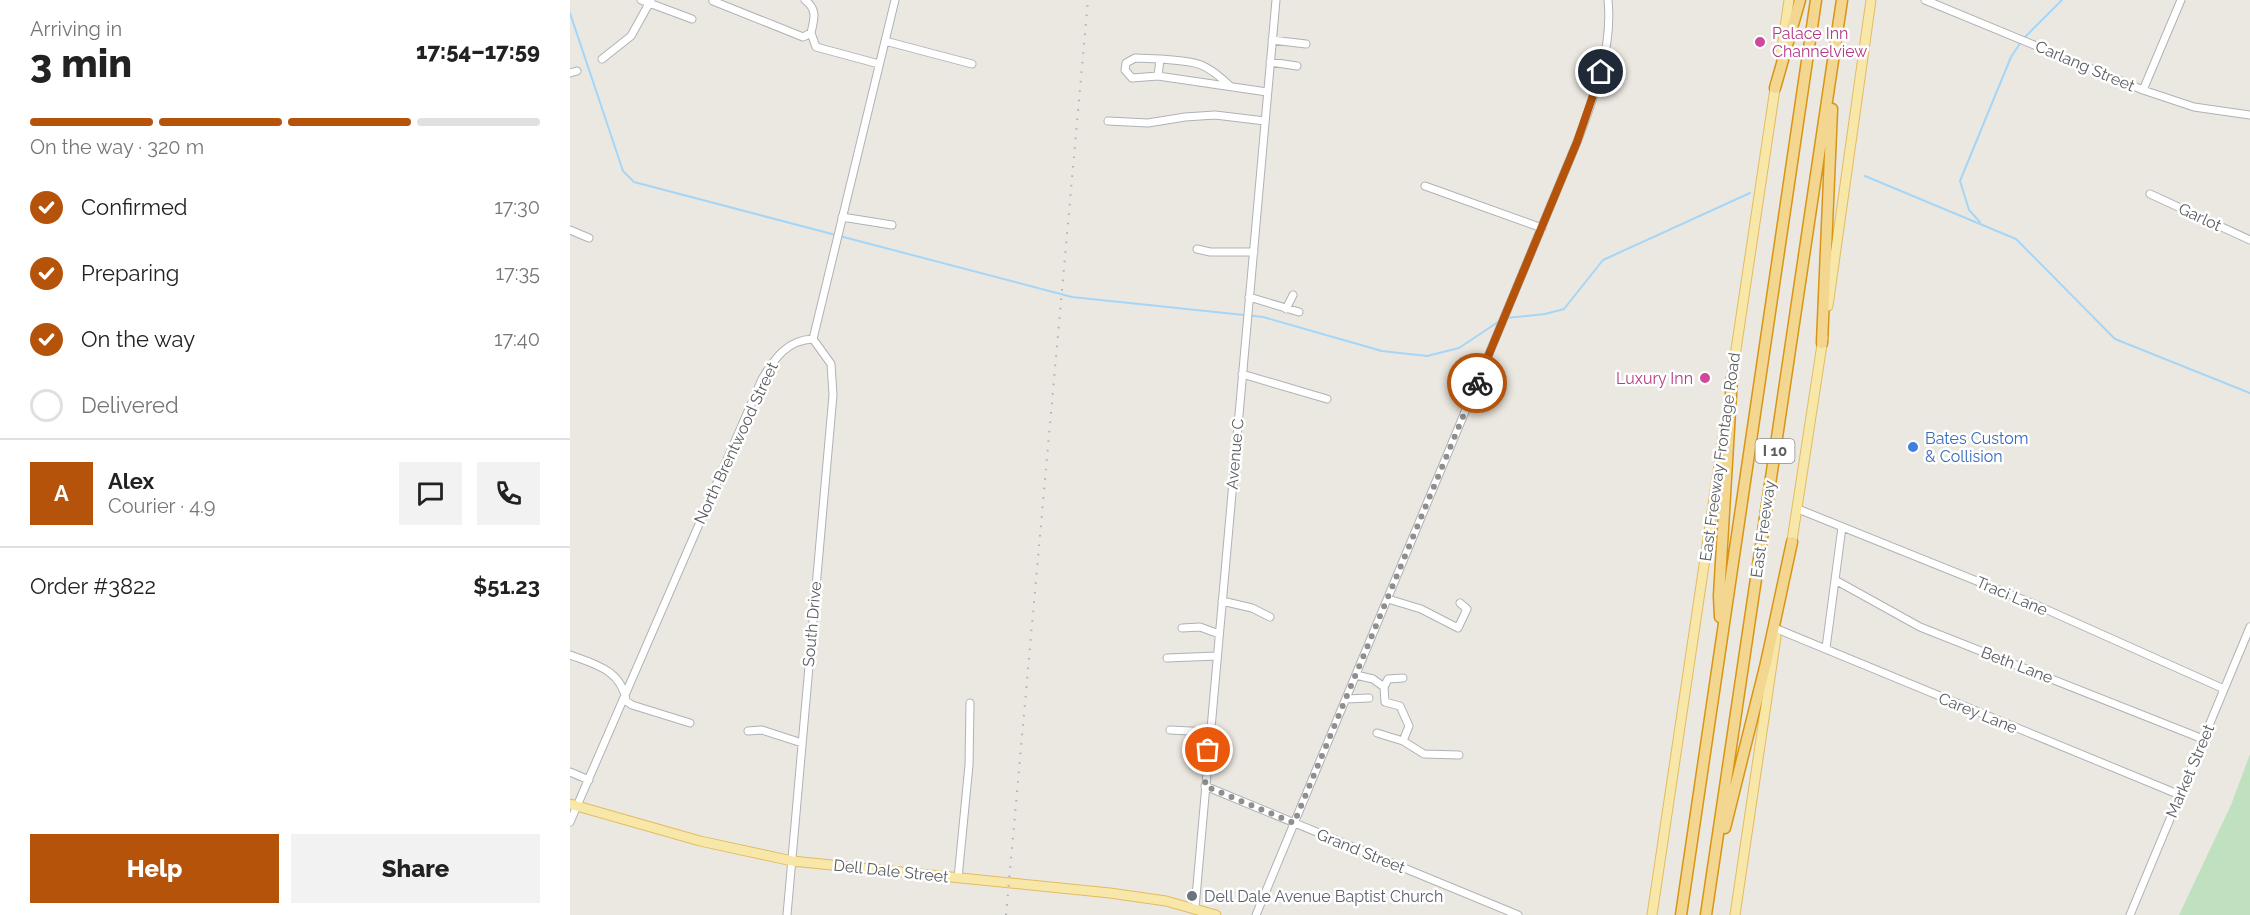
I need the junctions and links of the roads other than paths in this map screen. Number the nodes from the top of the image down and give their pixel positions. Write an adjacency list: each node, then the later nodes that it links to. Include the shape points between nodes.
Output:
1 (641, 0): 14 (street)
2 (805, 0): 16 (street, via 813,6 815,14)
3 (895, 0): 18 (street)
4 (1276, 0): 17 (street, Avenue C)
5 (1608, 0): 39 (street, via 1608,36 1601,72)
6 (1789, 0): 29 (main road, East Freeway Frontage Road)
7 (1800, 0): 29 (highway)
8 (1816, 0): 66 (highway, East Freeway / I 10)
9 (1842, 0): 20 (highway, East Freeway / I 10)
10 (1871, 0): 50 (main road)
11 (2181, 0): 30 (street)
12 (713, 1): 16 (street, via 802,37)
13 (1928, 1): 30 (street, Carlang Street)
14 (650, 3): 15 (street); 21 (street, via 631,36)
15 (692, 20)
16 (811, 33): 24 (street, via 816,47)
17 (1272, 40): 19 (street); 23 (street, Avenue C)
18 (885, 41): 24 (street); 25 (street)
19 (1306, 44)
20 (1835, 47): 50 (highway); 97 (highway, East Freeway / I 10)
21 (602, 59)
22 (1160, 60): 27 (street); 27 (street, via 1135,58 1126,63 1125,69 1132,78); 28 (street, via 1195,62 1211,68)
23 (1270, 62): 26 (street); 31 (street, Avenue C)
24 (879, 64): 37 (street)
25 (972, 64)
26 (1297, 66)
27 (1158, 76): 28 (street)
28 (1230, 87): 31 (street)
29 (1775, 88): 52 (main road, East Freeway Frontage Road)
30 (2143, 90): 32 (street, Carlang Street, via 2194,107)
31 (1268, 92): 34 (street, Avenue C)
32 (2250, 115)
33 (1108, 121): 34 (street, via 1148,123 1215,115)
34 (1265, 122): 44 (street, Avenue C)
35 (1425, 186): 39 (street)
36 (2150, 194): 42 (street, Garlot)
37 (842, 217): 38 (street); 49 (street)
38 (892, 225)
39 (1542, 228): 58 (street)
40 (570, 230): 41 (street)
41 (589, 238)
42 (2250, 240)
43 (1197, 249): 44 (street)
44 (1254, 252): 46 (street, Avenue C)
45 (1293, 294): 47 (street)
46 (1249, 297): 47 (street); 51 (street, Avenue C)
47 (1286, 309): 48 (street)
48 (1299, 312)
49 (813, 339): 75 (street, North Brentwood Street, via 786,347 762,379); 86 (street, South Drive, via 828,357 834,385)
50 (1822, 343): 54 (main road)
51 (1242, 374): 53 (street); 59 (street, Avenue C)
52 (1732, 377): 66 (highway, via 1719,596); 103 (main road, East Freeway Frontage Road)
53 (1327, 399)
54 (1798, 509): 55 (street, Traci Lane); 56 (main road)
55 (1842, 526): 57 (street); 74 (street, Traci Lane, via 2034,604)
56 (1792, 542): 64 (main road); 97 (highway)
57 (1837, 581): 67 (street); 84 (street, Beth Lane, via 1920,627)
58 (1388, 598): 60 (street, via 1458,628 1467,609); 71 (street)
59 (1222, 601): 61 (street); 65 (street, Avenue C)
60 (1460, 603)
61 (1270, 617)
62 (1182, 627): 65 (street, via 1200,627)
63 (2250, 627): 74 (street, Market Street)
64 (1777, 629): 67 (street, Carey Lane); 106 (main road)
65 (1219, 634): 69 (street, Avenue C)
66 (1721, 636): 104 (highway, East Freeway / I 10)
67 (1826, 648): 91 (street, Carey Lane)
68 (570, 655): 75 (street, via 610,671)
69 (1217, 656): 70 (street); 82 (street, Avenue C)
70 (1167, 658)
71 (1356, 675): 73 (street); 77 (street)
72 (1403, 678): 73 (street, via 1388,679)
73 (1384, 687): 85 (street, via 1386,702 1400,706 1409,726)
74 (2224, 689): 84 (street, Market Street)
75 (625, 694): 79 (street, via 632,705); 89 (street, North Brentwood Street)
76 (1369, 698): 77 (street)
77 (1346, 699): 94 (street)
78 (970, 703): 96 (street, via 969,765)
79 (690, 723)
80 (1170, 730): 82 (street)
81 (748, 731): 86 (street, via 762,730)
82 (1210, 732): 90 (street, Avenue C)
83 (1377, 733): 85 (street)
84 (2203, 739): 91 (street, Market Street)
85 (1403, 741): 87 (street, via 1424,754)
86 (802, 743): 95 (street, South Drive)
87 (1459, 755)
88 (570, 772): 89 (street)
89 (589, 780): 92 (street, North Brentwood Street)
90 (1205, 786): 94 (street, Grand Street); 98 (street, Avenue C)
91 (2180, 795): 107 (street, Market Street)
92 (574, 805): 93 (street, North Brentwood Street); 95 (main road, Dell Dale Street, via 700,841)
93 (570, 822)
94 (1294, 823): 101 (street); 102 (street, Grand Street)
95 (792, 861): 96 (main road, Dell Dale Street); 99 (street, South Drive)
96 (958, 878): 98 (main road, Dell Dale Street, via 1110,893)
97 (1708, 902): 105 (highway, East Freeway / I 10)
98 (1195, 908): 100 (main road, Dell Dale Street)
99 (787, 915)
100 (1216, 915)
101 (1256, 915)
102 (1518, 915)
103 (1652, 915)
104 (1681, 915)
105 (1706, 915)
106 (1735, 915)
107 (2130, 915)

